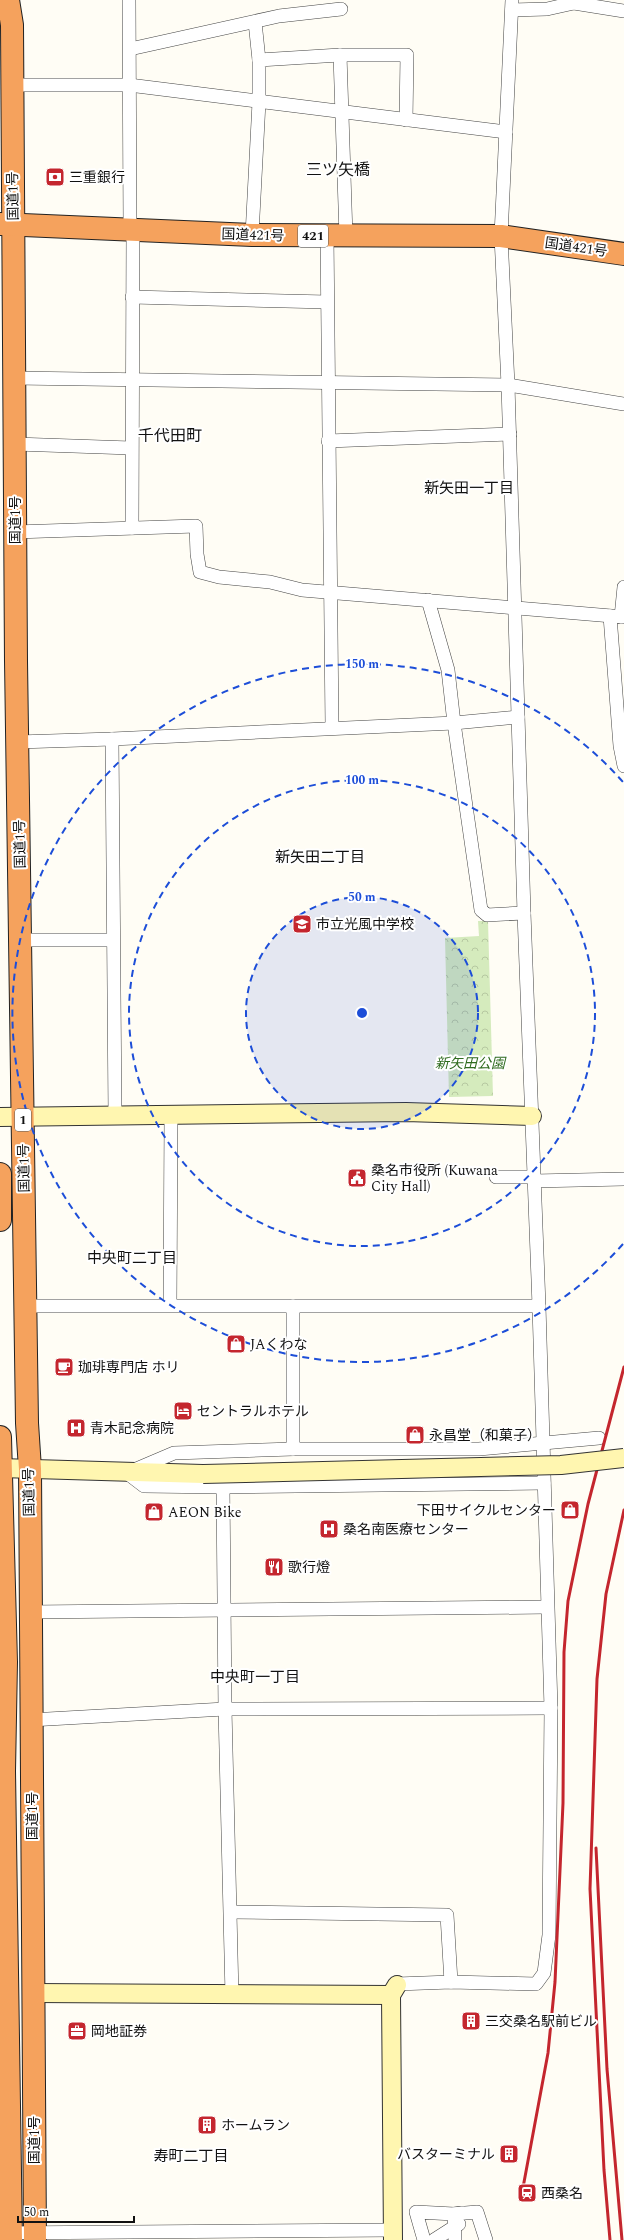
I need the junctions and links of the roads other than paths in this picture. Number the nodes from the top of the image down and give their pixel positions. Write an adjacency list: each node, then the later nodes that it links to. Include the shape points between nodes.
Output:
1 (8, 0): 12 (highway, 国道1号 / 1, via 12,25)
2 (129, 0): 8 (street)
3 (574, 1): 4 (street, via 547,9); 6 (street)
4 (512, 5): 16 (street)
5 (341, 9): 7 (street)
6 (624, 11)
7 (255, 22): 8 (street); 10 (street)
8 (130, 49): 11 (street)
9 (340, 55): 10 (street); 14 (street); 15 (street, via 408,55)
10 (258, 60): 13 (street)
11 (130, 85): 12 (street); 13 (street); 18 (street)
12 (12, 86): 17 (highway, 国道1号 / 1)
13 (259, 102): 14 (street); 19 (street)
14 (341, 112): 15 (street); 20 (street)
15 (406, 120): 16 (street)
16 (506, 132): 21 (street)
17 (7, 224): 18 (highway, 国道421号 / 421); 25 (highway, 国道1号 / 1)
18 (132, 230): 19 (highway, 国道421号 / 421); 23 (street)
19 (252, 235): 20 (highway, 国道421号 / 421)
20 (336, 236): 21 (highway, 国道421号 / 421); 24 (street)
21 (501, 236): 22 (highway, 国道421号 / 421); 28 (street)
22 (624, 254)
23 (132, 297): 24 (street); 26 (street)
24 (327, 302): 27 (street)
25 (15, 378): 26 (street); 32 (highway, 国道1号 / 1)
26 (132, 379): 27 (street); 33 (street)
27 (328, 383): 28 (street); 31 (street)
28 (508, 385): 29 (street); 30 (street)
29 (624, 404)
30 (510, 434): 31 (street); 39 (street)
31 (328, 441): 37 (street)
32 (15, 444): 33 (street); 35 (highway, 国道1号 / 1)
33 (131, 448): 34 (street)
34 (132, 528): 35 (street); 37 (street, via 196,526 200,572 219,577 270,582 302,590)
35 (15, 532): 46 (highway, 国道1号 / 1)
36 (624, 587): 40 (street)
37 (330, 592): 38 (street); 44 (street)
38 (428, 600): 39 (street); 42 (street, via 448,670)
39 (516, 608): 40 (street); 41 (street)
40 (618, 616): 43 (street)
41 (518, 717): 42 (street); 48 (street)
42 (454, 723): 44 (street); 48 (street, via 481,910 486,915)
43 (621, 726): 47 (street)
44 (332, 727): 45 (street)
45 (112, 739): 46 (street); 50 (street)
46 (18, 742): 49 (highway, 国道1号 / 1)
47 (624, 766)
48 (524, 913): 53 (street)
49 (21, 940): 50 (street); 55 (highway, 国道1号 / 1)
50 (112, 940): 51 (street)
51 (115, 1116): 52 (street); 55 (street)
52 (171, 1116): 53 (street, via 451,1112); 62 (street)
53 (532, 1116): 58 (street)
54 (0, 1117): 55 (street)
55 (24, 1117): 63 (highway, 国道1号 / 1)
56 (0, 1174): 60 (highway, 国道1号)
57 (496, 1177): 58 (street)
58 (534, 1179): 59 (street); 65 (street)
59 (624, 1179)
60 (1, 1196): 61 (highway, 国道1号)
61 (0, 1220)
62 (170, 1305): 63 (street); 64 (street)
63 (25, 1306): 72 (highway, 国道1号 / 1)
64 (293, 1306): 65 (street); 69 (street)
65 (539, 1306): 68 (street)
66 (0, 1437): 71 (highway, 国道1号)
67 (599, 1438): 68 (street)
68 (544, 1444): 69 (street, via 479,1449); 74 (street)
69 (293, 1449): 73 (street, via 174,1453)
70 (624, 1458): 73 (street, bridge, via 560,1465 203,1474)
71 (0, 1468): 72 (street); 79 (highway, 国道1号)
72 (30, 1469): 73 (street); 78 (highway, 国道1号 / 1)
73 (127, 1473): 75 (street, via 144,1486)
74 (544, 1483): 75 (street); 76 (street)
75 (223, 1487): 77 (street)
76 (547, 1607): 77 (street); 80 (street)
77 (224, 1611): 78 (street); 81 (street)
78 (30, 1612): 82 (highway, 国道1号 / 1)
79 (3, 1662): 83 (highway, 国道1号)
80 (551, 1708): 81 (street); 85 (street, via 549,1935 544,1974 536,1984)
81 (225, 1709): 82 (street); 84 (street)
82 (30, 1720): 88 (highway, 国道1号 / 1)
83 (2, 1771): 86 (highway, 国道1号)
84 (231, 1912): 85 (street, via 447,1915); 89 (street)
85 (451, 1982): 87 (street)
86 (4, 1990): 88 (street); 93 (highway, 国道1号)
87 (394, 1990): 89 (street); 96 (street)
88 (34, 1993): 89 (street); 97 (highway, 国道1号 / 1)
89 (232, 1995)
90 (477, 2212): 91 (street); 92 (street); 101 (street)
91 (454, 2214): 92 (street); 99 (street, via 416,2212)
92 (454, 2234): 100 (street)
93 (7, 2235): 97 (street)
94 (175, 2235): 95 (street); 98 (street)
95 (239, 2235): 96 (street)
96 (393, 2235)
97 (35, 2236): 98 (street)
98 (125, 2236)
99 (424, 2240)
100 (434, 2240)
101 (486, 2240)

